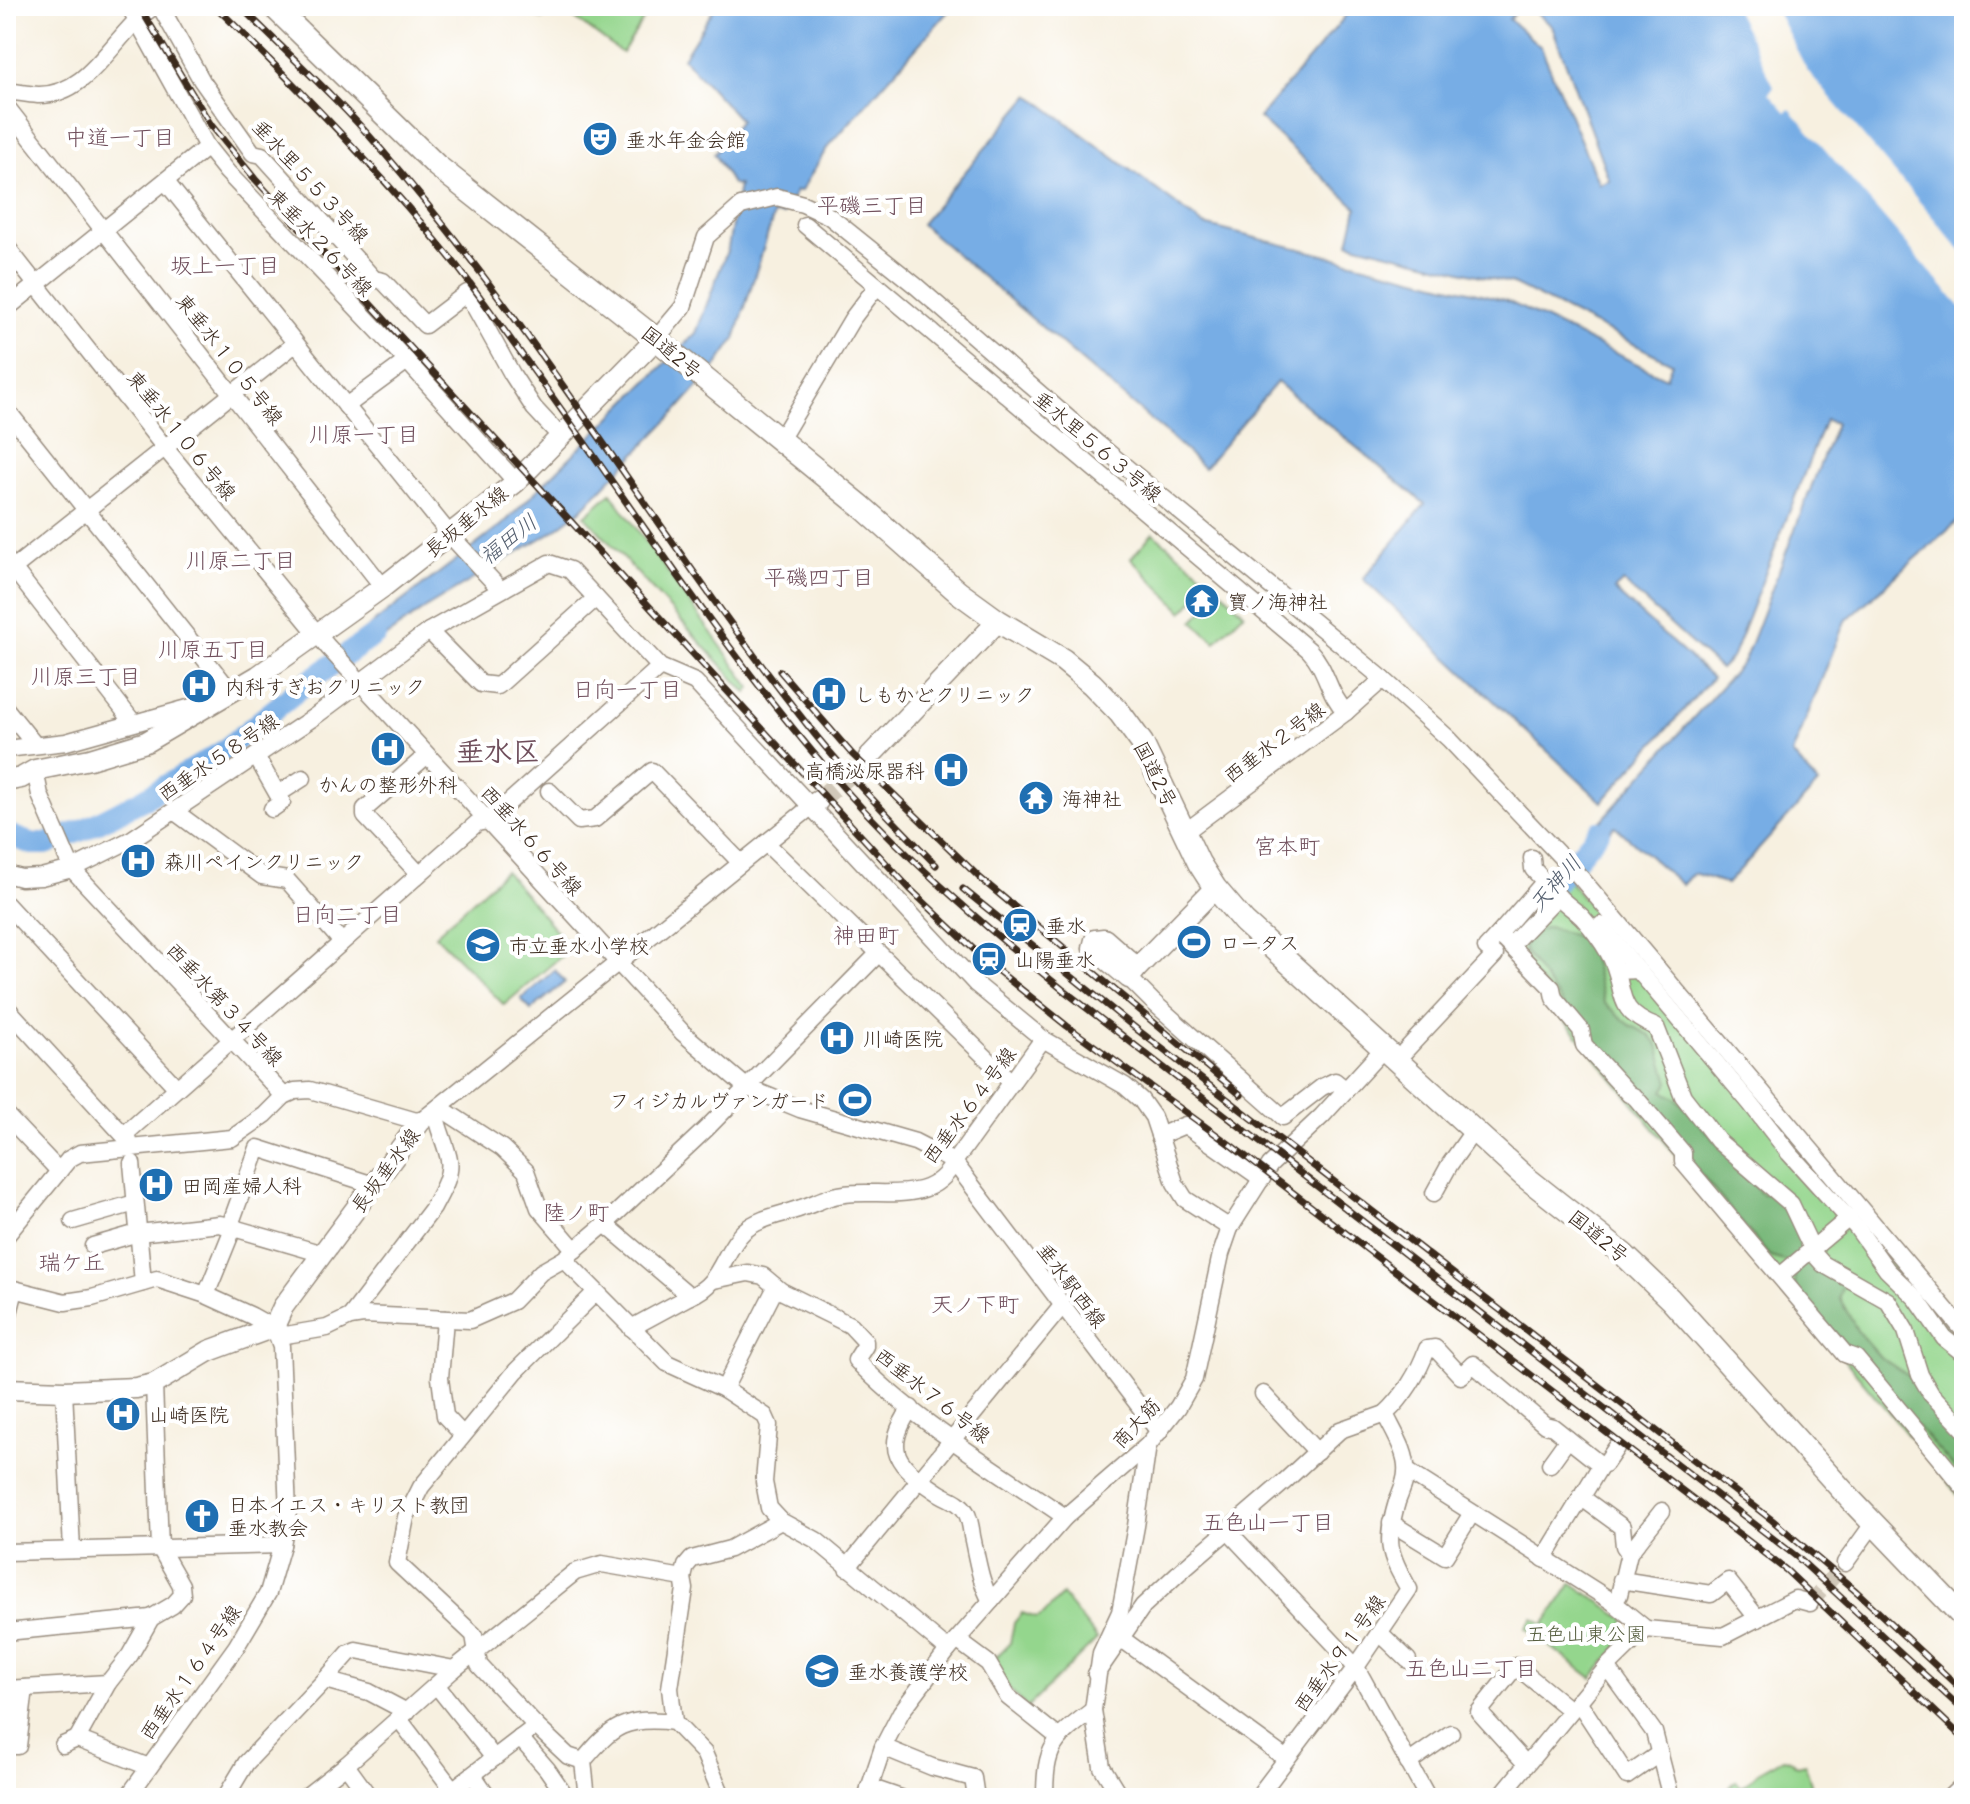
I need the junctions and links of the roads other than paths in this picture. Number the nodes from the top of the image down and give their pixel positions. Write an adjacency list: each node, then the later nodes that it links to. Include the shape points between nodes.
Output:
1 (158, 6): 3 (street); 20 (street, 垂水里５５３号線, via 253,153 262,155 374,279 383,281 425,325 467,293 534,408)
2 (273, 6): 15 (highway, 国道2号, via 437,166)
3 (133, 12): 4 (street, via 78,84 40,95); 6 (street, 東垂水２６号線)
4 (6, 91)
5 (6, 106): 9 (street, 東垂水１０５号線)
6 (207, 147): 7 (street); 16 (street, 東垂水２６号線)
7 (166, 182): 9 (street); 14 (street)
8 (805, 225): 12 (street, 垂水里５６３号線)
9 (104, 231): 11 (street); 17 (street, 東垂水１０５号線)
10 (6, 246): 11 (street, 東垂水１０６号線)
11 (37, 284): 13 (street); 22 (street, 東垂水１０６号線)
12 (877, 286): 21 (street); 38 (street, 垂水里５６３号線, via 1309,650)
13 (6, 309)
14 (295, 344): 17 (street); 18 (street)
15 (664, 345): 20 (main road, 長坂垂水線); 21 (highway, 国道2号); 35 (street, via 706,237 741,206 777,197 829,216)
16 (407, 361): 18 (street); 23 (street, 東垂水２６号線)
17 (232, 394): 22 (street); 27 (street, 東垂水１０５号線)
18 (346, 406): 25 (street)
19 (6, 409): 24 (street)
20 (560, 436): 23 (main road, 長坂垂水線)
21 (780, 440): 30 (highway, 国道2号)
22 (165, 448): 24 (street); 32 (street, 東垂水１０６号線)
23 (516, 482): 25 (main road, 長坂垂水線)
24 (85, 511): 26 (street); 36 (street)
25 (454, 540): 27 (main road, 長坂垂水線); 28 (street)
26 (8, 568): 39 (street)
27 (383, 587): 32 (main road, 長坂垂水線)
28 (500, 589): 29 (street, 西垂水５８号線, via 549,563 570,570); 31 (street, 西垂水５８号線)
29 (596, 598): 31 (street, via 498,686 481,684); 33 (street)
30 (998, 621): 44 (main road); 53 (highway, 国道2号, via 1063,660 1120,713 1142,743)
31 (429, 631): 34 (street, 西垂水５８号線)
32 (324, 640): 34 (street, 東垂水１０６号線); 36 (main road, 長坂垂水線)
33 (660, 667): 50 (street, via 695,682); 52 (street)
34 (356, 678): 42 (street, 西垂水５８号線); 43 (street, 西垂水６６号線)
35 (1383, 679): 38 (street, 西垂水２号線); 116 (street, via 1449,739 1581,878)
36 (224, 697): 39 (street); 46 (main road, 長坂垂水線, via 146,742)
37 (6, 709): 40 (street)
38 (1346, 712): 53 (street, 西垂水２号線)
39 (133, 722): 40 (street, via 66,742)
40 (35, 745): 41 (street)
41 (6, 749)
42 (256, 756): 47 (street, via 275,802); 51 (street, 西垂水５８号線)
43 (426, 756): 52 (street, 西垂水６６号線); 59 (street, via 365,809 365,816)
44 (869, 757)
45 (6, 767): 46 (main road, 長坂垂水線)
46 (35, 770): 48 (main road, 長坂垂水線); 57 (street, 西垂水第３４号線, via 40,795)
47 (303, 778)
48 (6, 781)
49 (549, 791): 56 (street, via 579,821 595,819 652,771)
50 (815, 803): 54 (street, 長坂垂水線); 73 (street, via 976,984)
51 (174, 811): 57 (street, 西垂水５８号線, via 132,839); 64 (street, via 262,876 287,880)
52 (488, 821): 59 (street, via 477,823); 66 (street, 西垂水６６号線)
53 (1185, 832): 60 (highway, 国道2号)
54 (766, 843): 56 (street, 長坂垂水線); 65 (street)
55 (1532, 858): 61 (street, via 1533,869)
56 (741, 863): 66 (street, 長坂垂水線)
57 (71, 865): 58 (street, 西垂水５８号線, via 41,877); 74 (street, 西垂水第３４号線)
58 (6, 874)
59 (419, 874): 64 (street)
60 (1215, 888): 69 (main road); 75 (highway, 国道2号, via 1268,944)
61 (1555, 892): 63 (street); 67 (street, via 1586,908); 68 (street, via 1580,915)
62 (6, 904): 78 (street)
63 (1506, 939): 75 (street, 商大筋, via 1486,948 1495,955); 103 (street, via 1552,988 1554,998 1581,1030 1584,1045 1645,1108 1683,1153 1683,1162)
64 (342, 942): 74 (street)
65 (878, 954): 76 (street); 77 (street)
66 (616, 963): 77 (street, 西垂水６６号線, via 683,1033); 81 (street, 長坂垂水線)
67 (1638, 970): 68 (street); 71 (street)
68 (1618, 971): 72 (street, via 1629,1012)
69 (1133, 973): 79 (street, via 1283,1117 1335,1081)
70 (6, 1007): 85 (street)
71 (1685, 1026): 72 (street); 92 (street)
72 (1656, 1027): 100 (street, via 1683,1096 1718,1141 1791,1204)
73 (1043, 1039): 76 (street, 西垂水６４号線); 84 (street, via 1125,1086 1153,1117)
74 (230, 1040): 78 (street); 80 (street, 西垂水第３４号線)
75 (1394, 1050): 79 (street, 商大筋); 83 (highway, 国道2号)
76 (1012, 1083): 86 (street, 西垂水６４号線)
77 (746, 1087): 86 (street, 西垂水６６号線, via 800,1109 915,1142); 94 (street)
78 (177, 1088): 85 (street)
79 (1346, 1090): 88 (street, 商大筋)
80 (284, 1096): 81 (street, 西垂水第３４号線, via 310,1090); 85 (street, via 232,1138)
81 (431, 1113): 89 (main road, 長坂垂水線); 102 (street, 西垂水第３４号線, via 502,1148 526,1171 539,1208); 111 (street, via 449,1161 440,1196)
82 (6, 1115): 87 (street)
83 (1474, 1130): 90 (street); 143 (highway, 国道2号, via 1670,1299)
84 (1159, 1136): 88 (street, via 1185,1125); 97 (street, via 1185,1199)
85 (130, 1148): 87 (street, via 80,1153); 91 (street)
86 (954, 1162): 104 (street, 西垂水６４号線, via 947,1176 905,1194 849,1193 758,1221 742,1233); 110 (street, 垂水駅西線)
87 (59, 1171): 95 (street)
88 (1262, 1179): 97 (street, 商大筋)
89 (374, 1185): 96 (street, via 258,1148); 101 (main road, 長坂垂水線)
90 (1434, 1193)
91 (135, 1203): 93 (street); 98 (street)
92 (1849, 1218): 100 (street); 117 (street, via 1944,1338)
93 (73, 1221)
94 (605, 1224): 102 (street); 109 (street)
95 (9, 1225)
96 (232, 1225): 98 (street); 101 (street); 108 (street)
97 (1230, 1228): 127 (street, 商大筋, via 1194,1379)
98 (138, 1233): 99 (street); 105 (street)
99 (93, 1246)
100 (1812, 1248): 103 (street); 125 (street, via 1823,1264 1888,1301 1906,1331 1926,1385)
101 (323, 1254): 114 (main road, 長坂垂水線)
102 (570, 1255): 107 (street, 西垂水第３４号線); 112 (street, via 541,1272 513,1301 470,1320)
103 (1780, 1276): 136 (street)
104 (714, 1280): 106 (street, 西垂水７６号線, via 748,1273 763,1276); 109 (street, 西垂水６４号線)
105 (143, 1283): 108 (street, via 157,1279); 113 (street, via 65,1302 12,1289)
106 (776, 1287): 120 (street); 123 (street, 西垂水７６号線, via 857,1330 865,1346 856,1360)
107 (596, 1292): 115 (street, 西垂水第３４号線); 126 (street, via 516,1371)
108 (206, 1295): 114 (street)
109 (690, 1296): 115 (street, 西垂水６４号線)
110 (1062, 1306): 127 (street, 垂水駅西線); 128 (street)
111 (350, 1317): 112 (street); 114 (street, via 327,1328 286,1335)
112 (445, 1319): 126 (street, via 440,1378 445,1416)
113 (6, 1325)
114 (274, 1327): 118 (main road, via 209,1351); 145 (street, 西垂水１６４号線, via 281,1346 288,1512)
115 (631, 1328): 120 (street, 西垂水第３４号線, via 667,1363)
116 (1964, 1331)
117 (1964, 1354)
118 (154, 1384): 121 (main road); 146 (street)
119 (6, 1389): 121 (main road)
120 (724, 1389): 141 (street, 西垂水第３４号線, via 765,1416 769,1425 764,1482 769,1508)
121 (64, 1391): 147 (street)
122 (1263, 1394): 131 (street)
123 (911, 1408): 128 (street, 西垂水７６号線); 135 (street, via 898,1427 894,1446 901,1461)
124 (1385, 1414): 129 (street, via 1427,1349 1435,1348 1461,1376 1473,1364); 131 (street, via 1340,1430); 134 (street)
125 (1964, 1429)
126 (463, 1435): 166 (street, via 421,1487 406,1517 397,1563 474,1635)
127 (1153, 1438): 140 (street, 商大筋); 171 (street, via 1120,1612)
128 (954, 1439): 135 (street); 140 (street, 西垂水７６号線)
129 (1568, 1439): 132 (street); 137 (street, via 1601,1465)
130 (1616, 1448): 133 (street)
131 (1317, 1452): 144 (street)
132 (1550, 1464)
133 (1605, 1464)
134 (1407, 1471): 139 (street); 142 (street, 西垂水９１号線)
135 (920, 1478): 152 (street); 155 (street, via 959,1503 968,1515)
136 (1964, 1488)
137 (1581, 1497): 149 (street, via 1622,1527); 150 (street)
138 (1662, 1511): 149 (street)
139 (1472, 1513): 142 (street, via 1445,1556); 150 (street)
140 (1065, 1517): 155 (street, 商大筋)
141 (781, 1521): 152 (street, via 816,1540); 153 (street, via 730,1549 692,1559)
142 (1391, 1523): 163 (street, 西垂水９１号線, via 1390,1547 1409,1589)
143 (1873, 1524): 151 (street); 159 (highway, 国道2号)
144 (1227, 1530): 164 (street, via 1143,1606); 168 (street)
145 (282, 1545): 146 (street); 194 (street, 西垂水１６４号線, via 268,1593 236,1647)
146 (160, 1548): 147 (street); 158 (street, via 182,1595)
147 (72, 1550): 148 (street)
148 (6, 1552)
149 (1629, 1553): 154 (street)
150 (1544, 1559): 156 (street)
151 (1845, 1563)
152 (847, 1568): 165 (street)
153 (683, 1578): 166 (street, via 602,1564 575,1572); 180 (street, via 670,1688)
154 (1621, 1580): 156 (street); 160 (street, via 1711,1594 1728,1581)
155 (991, 1601): 165 (street, 商大筋)
156 (1613, 1602): 161 (street)
157 (1810, 1603): 160 (street, via 1795,1599)
158 (151, 1618): 162 (street); 173 (street)
159 (1964, 1618)
160 (1758, 1619): 161 (street, via 1723,1636)
161 (1646, 1629): 169 (street)
162 (6, 1632)
163 (1380, 1633): 167 (street); 168 (street, 西垂水９１号線)
164 (1122, 1639): 171 (street); 189 (street)
165 (952, 1645): 183 (street, via 988,1663 1008,1697); 186 (street, 商大筋, via 901,1712)
166 (477, 1650): 170 (street); 181 (street, via 479,1665)
167 (1408, 1660)
168 (1356, 1667): 189 (street, 西垂水９１号線); 191 (street)
169 (1607, 1667): 177 (street); 187 (street, via 1654,1732)
170 (454, 1669): 172 (street, via 356,1650); 174 (street)
171 (1096, 1674): 178 (street)
172 (325, 1680): 179 (street, via 369,1692); 200 (street, via 246,1763)
173 (108, 1683): 175 (street); 194 (street, via 70,1742)
174 (437, 1686): 179 (street); 188 (street)
175 (25, 1688): 176 (street); 185 (street)
176 (6, 1689)
177 (1574, 1705): 187 (street, via 1627,1776); 192 (street); 192 (street, via 1516,1666 1497,1689 1479,1712)
178 (1093, 1710): 183 (street); 210 (street, via 1102,1767)
179 (403, 1716): 193 (street); 198 (street)
180 (674, 1722): 190 (street, via 624,1724 609,1732); 206 (street, via 704,1753)
181 (536, 1726): 184 (street); 190 (street, via 568,1756)
182 (1451, 1733): 191 (street)
183 (1058, 1737): 209 (street, via 1045,1773)
184 (520, 1738): 188 (street); 204 (street)
185 (12, 1746)
186 (883, 1747): 197 (street, 商大筋); 208 (street, via 973,1778)
187 (1660, 1753): 214 (street)
188 (494, 1758): 195 (street)
189 (1285, 1758): 211 (street, 西垂水９１号線)
190 (583, 1761): 205 (street)
191 (1408, 1763): 212 (street)
192 (1526, 1764): 213 (street)
193 (346, 1765): 201 (street); 202 (street)
194 (149, 1767): 199 (street, 西垂水１６４号線)
195 (473, 1775): 198 (street); 203 (street)
196 (1964, 1784): 215 (street)
197 (868, 1792): 207 (street)
198 (448, 1794)
199 (127, 1798)
200 (225, 1798)
201 (304, 1798)
202 (370, 1798)
203 (489, 1798)
204 (567, 1798)
205 (587, 1798)
206 (723, 1798)
207 (901, 1798)
208 (976, 1798)
209 (1045, 1798)
210 (1121, 1798)
211 (1257, 1798)
212 (1428, 1798)
213 (1499, 1798)
214 (1671, 1798)
215 (1949, 1798)

